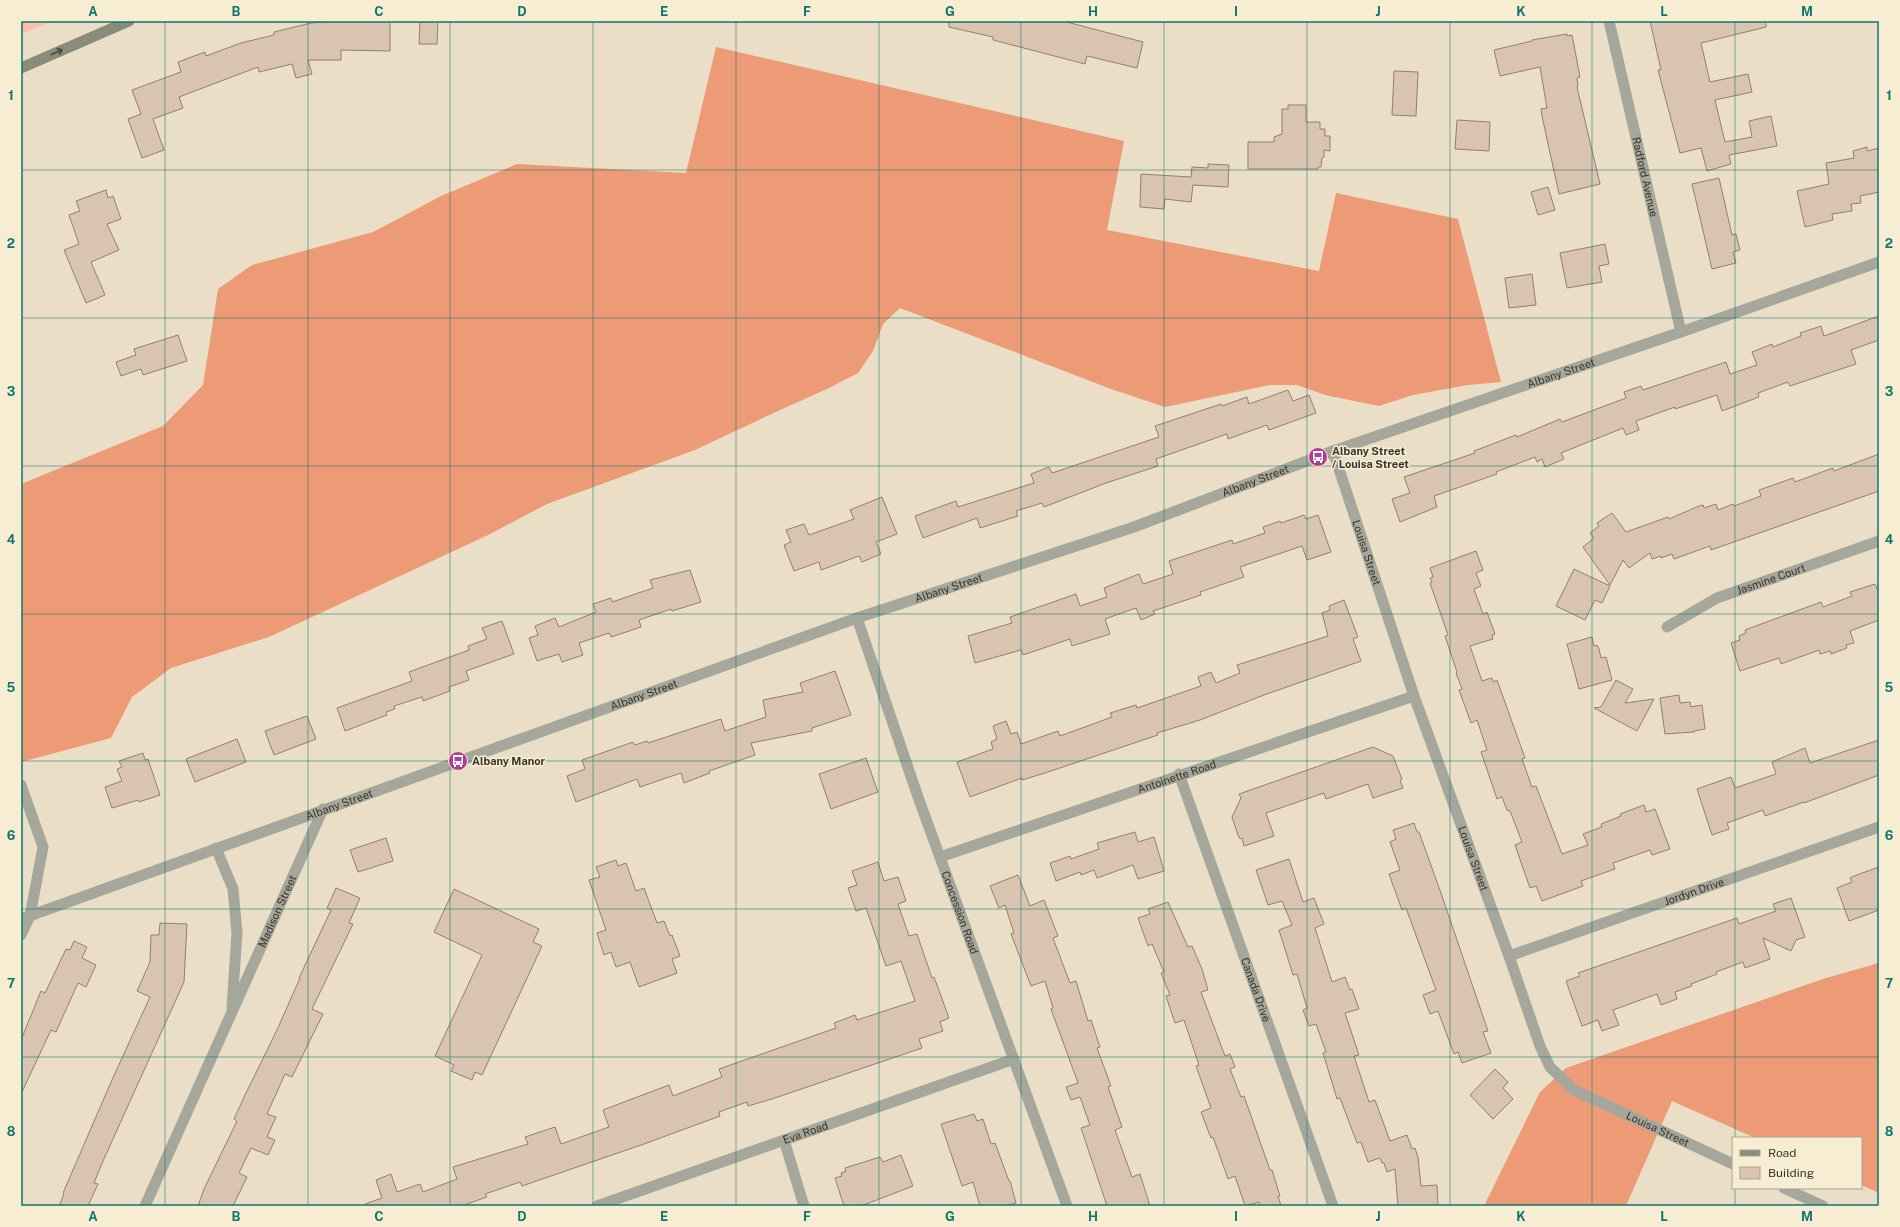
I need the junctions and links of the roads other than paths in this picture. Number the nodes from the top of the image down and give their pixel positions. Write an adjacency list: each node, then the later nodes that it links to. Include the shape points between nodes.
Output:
1 (129, 21): 3 (main road, one-way to 1)
2 (1609, 21): 5 (street, Radford Avenue)
3 (21, 68)
4 (1879, 262): 5 (street, Albany Street)
5 (1681, 332): 6 (street, Albany Street)
6 (1333, 451): 8 (street, Albany Street, via 1134,527); 10 (street, Louisa Street)
7 (1879, 541): 9 (street, Jasmine Court, via 1717,598)
8 (857, 618): 13 (street, Albany Street); 16 (street, Concession Road)
9 (1667, 628)
10 (1414, 696): 11 (street, Antoinette Road); 19 (street, Louisa Street)
11 (1179, 774): 16 (street, Antoinette Road); 29 (street, Canada Drive)
12 (21, 785): 17 (street, via 43,847)
13 (323, 809): 15 (street, Albany Street); 20 (street, Madison Street)
14 (1879, 827): 19 (street, Jordyn Drive)
15 (216, 848): 17 (street, Albany Street); 20 (street, Madison Street, via 233,889 237,933)
16 (940, 857): 21 (street, Concession Road)
17 (25, 917): 18 (street)
18 (21, 936)
19 (1509, 956): 23 (street, Louisa Street, via 1540,1046 1550,1067 1574,1090)
20 (231, 1014): 25 (street, Madison Street)
21 (1014, 1059): 22 (street, Eva Road); 28 (street, Concession Road)
22 (784, 1140): 26 (street, Eva Road); 27 (street)
23 (1732, 1164)
24 (1786, 1189): 30 (street)
25 (145, 1206)
26 (597, 1206)
27 (804, 1206)
28 (1067, 1206)
29 (1333, 1206)
30 (1823, 1206)

